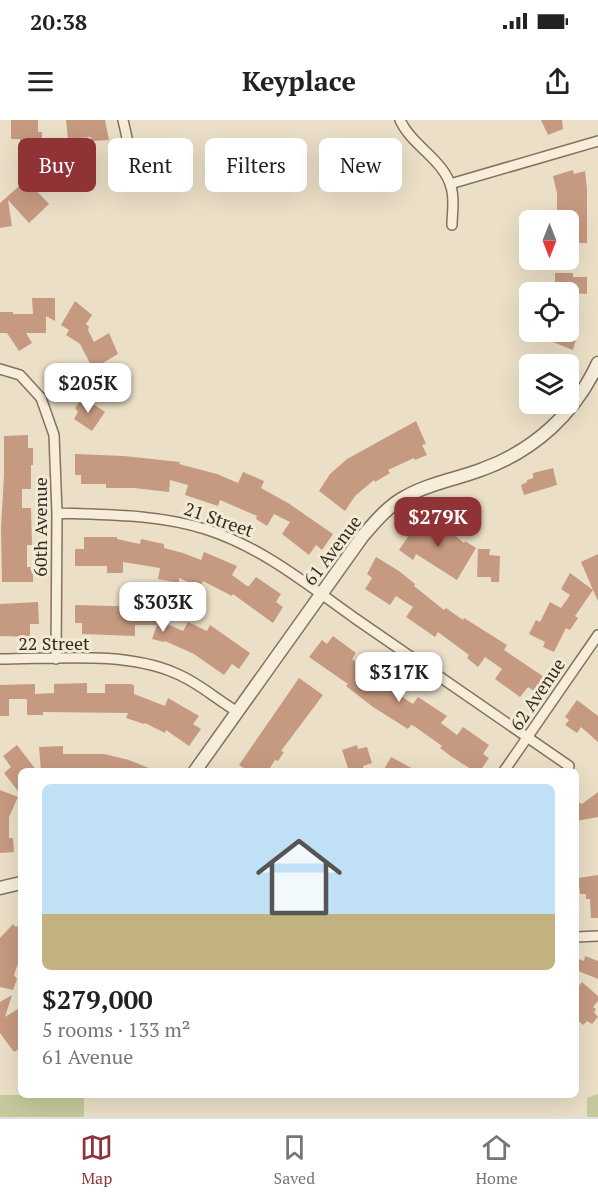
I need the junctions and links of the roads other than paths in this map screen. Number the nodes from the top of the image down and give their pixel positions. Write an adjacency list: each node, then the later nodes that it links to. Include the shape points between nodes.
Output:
1 (123, 120): 3 (street)
2 (400, 120): 5 (street)
3 (127, 138)
4 (598, 141): 5 (street)
5 (450, 184): 6 (street)
6 (452, 225)
7 (598, 363): 10 (street, 61 Avenue, via 580,398 536,441 484,469 405,497 387,510 362,537)
8 (0, 369): 9 (street, 60th Avenue, via 20,375 41,398 54,435)
9 (57, 513): 10 (street, 21 Street, via 141,515 204,528 254,549); 13 (street, 60th Avenue)
10 (321, 595): 14 (street, 61 Avenue); 15 (street, 21 Street)
11 (598, 635): 15 (street, 62 Avenue)
12 (0, 659): 13 (street, 22 Street)
13 (56, 659): 14 (street, 22 Street, via 150,664 178,674)
14 (238, 712): 17 (street, 61 Avenue)
15 (527, 737): 16 (street, 21 Street); 18 (street, 62 Avenue)
16 (569, 766)
17 (197, 768)
18 (506, 768)
19 (18, 884): 20 (street)
20 (0, 888)
21 (598, 936): 22 (street)
22 (579, 937)

